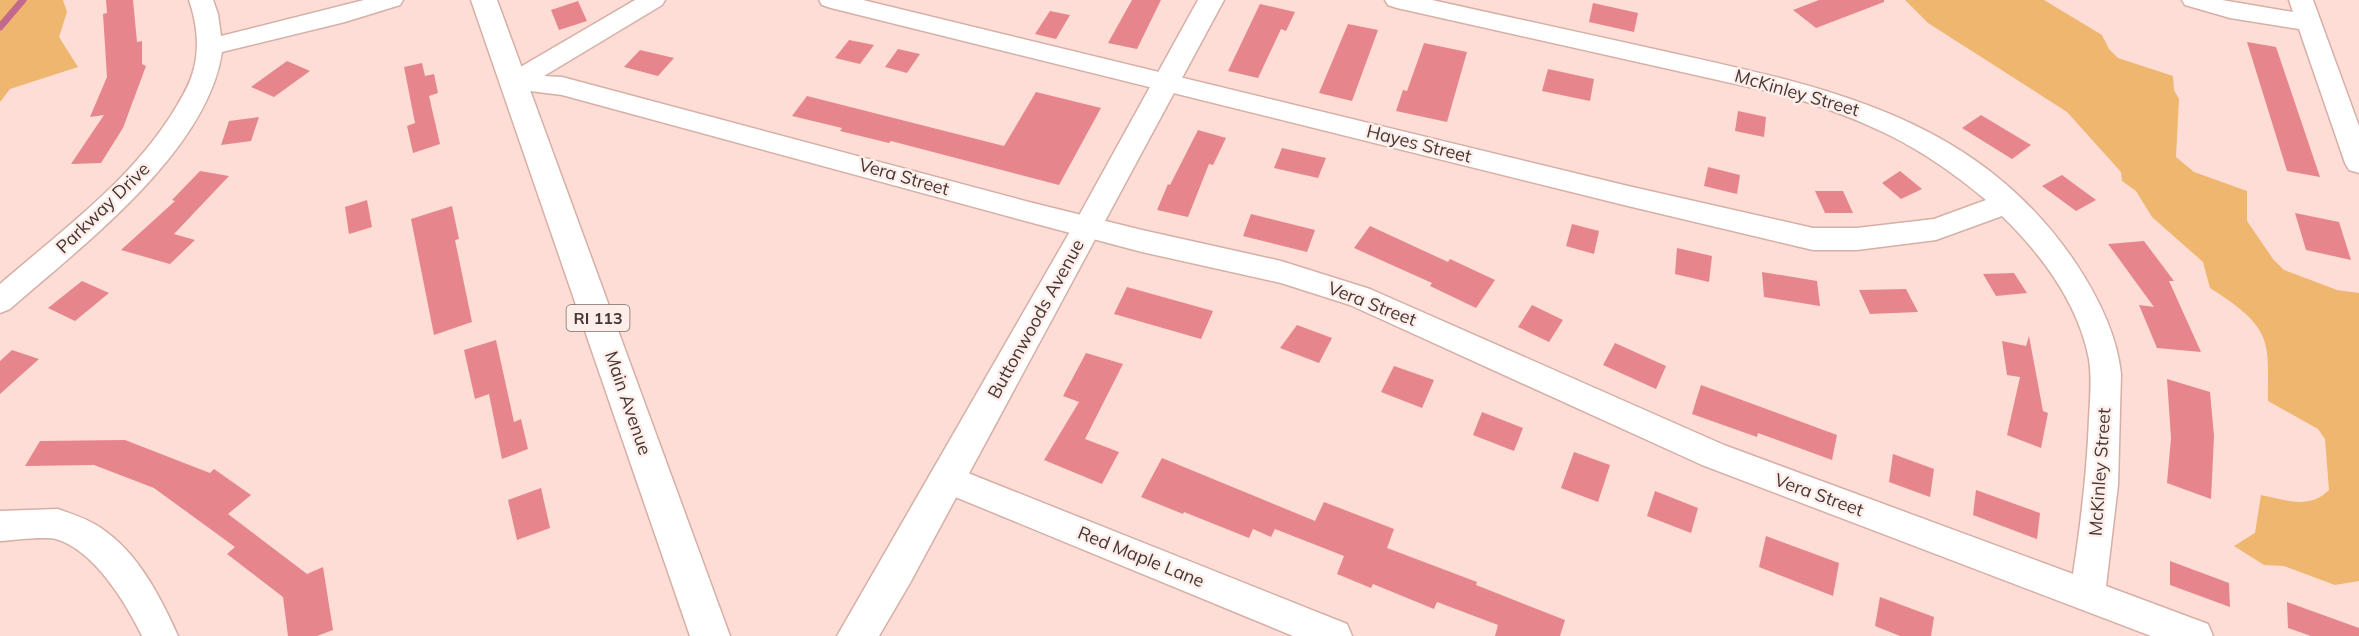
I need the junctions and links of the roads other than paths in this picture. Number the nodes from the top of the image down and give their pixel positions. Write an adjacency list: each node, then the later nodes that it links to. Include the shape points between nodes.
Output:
1 (201, 0): 10 (street, Parkway Drive)
2 (391, 0): 10 (street)
3 (484, 0): 11 (main road, Main Avenue / RI 113)
4 (653, 0): 11 (street)
5 (831, 0): 12 (street, Hayes Street)
6 (1211, 0): 12 (main road, Buttonwoods Avenue)
7 (1397, 0): 14 (street, McKinley Street, via 1841,102 1923,141)
8 (2194, 0): 9 (street, via 2230,10)
9 (2305, 11): 13 (street)
10 (210, 47): 16 (street, Parkway Drive, via 200,88 173,134 148,166 125,192)
11 (514, 81): 15 (street, Vera Street, via 562,86); 21 (main road, Main Avenue / RI 113)
12 (1166, 81): 14 (street, Hayes Street, via 1814,239 1857,239 1936,229); 15 (main road, Buttonwoods Avenue)
13 (2359, 163)
14 (2008, 203): 19 (street, McKinley Street, via 2055,255 2076,288 2093,322 2104,359 2104,467)
15 (1088, 227): 17 (main road, Buttonwoods Avenue); 19 (street, Vera Street, via 1281,272 1360,297 1713,455)
16 (4, 294)
17 (948, 479): 22 (main road, Buttonwoods Avenue); 23 (street, Red Maple Lane)
18 (0, 526): 20 (street, via 58,524 88,538 139,593)
19 (2087, 595): 24 (street, Vera Street)
20 (160, 636)
21 (710, 636)
22 (857, 636)
23 (1332, 636)
24 (2195, 636)

